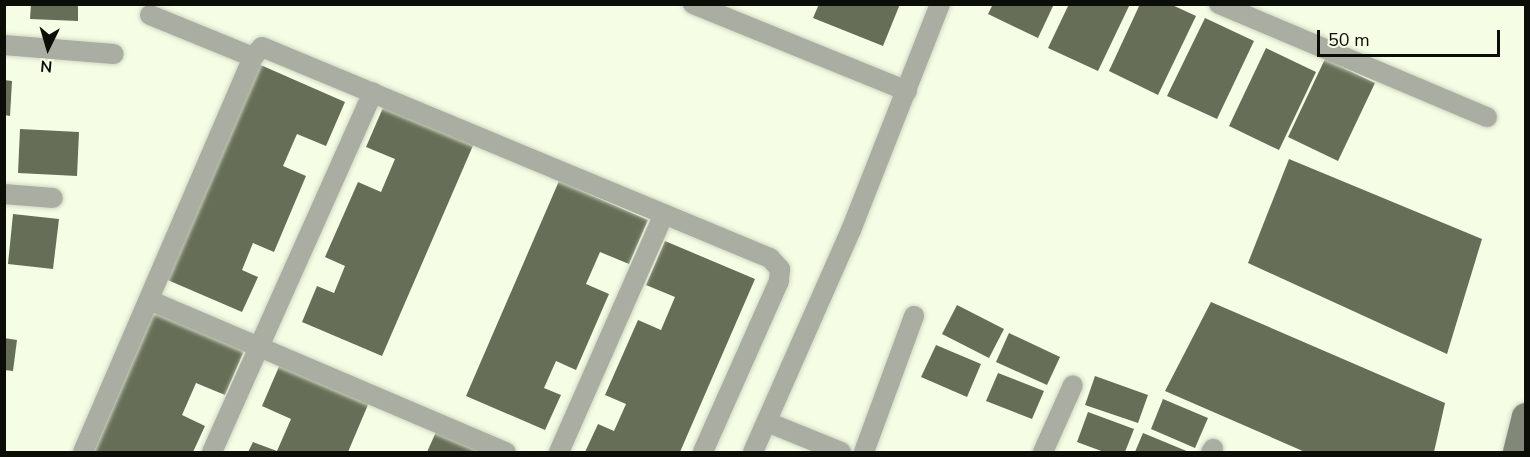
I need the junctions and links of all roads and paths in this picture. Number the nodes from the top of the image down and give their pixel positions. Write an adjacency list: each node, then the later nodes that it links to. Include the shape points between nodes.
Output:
1 (693, 4): 8 (street)
2 (940, 4): 8 (street)
3 (1219, 4): 10 (street)
4 (150, 15): 7 (street)
5 (4, 45): 6 (street)
6 (114, 54)
7 (253, 57): 9 (street, via 262,47); 14 (street)
8 (907, 91): 19 (street)
9 (373, 92): 13 (street); 16 (street)
10 (1487, 117)
11 (4, 194): 12 (street)
12 (53, 198)
13 (664, 214): 23 (street); 24 (street, via 770,258 780,269)
14 (149, 300): 16 (street); 20 (street)
15 (914, 316): 27 (street)
16 (259, 347): 21 (street); 22 (street)
17 (1073, 386): 28 (street)
18 (1526, 417): 29 (street)
19 (767, 422): 25 (street); 26 (street)
20 (83, 453)
21 (212, 453)
22 (506, 453)
23 (560, 453)
24 (703, 453)
25 (753, 453)
26 (841, 453)
27 (864, 453)
28 (1043, 453)
29 (1517, 453)

